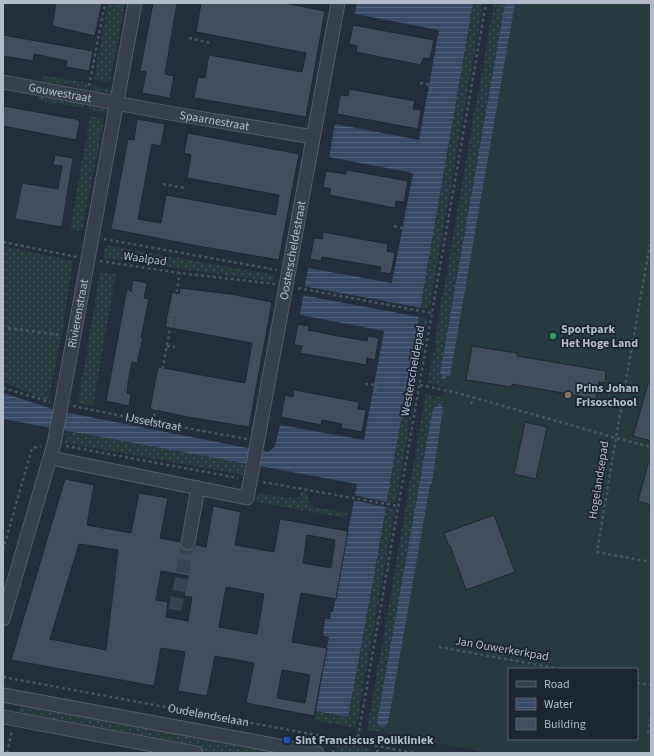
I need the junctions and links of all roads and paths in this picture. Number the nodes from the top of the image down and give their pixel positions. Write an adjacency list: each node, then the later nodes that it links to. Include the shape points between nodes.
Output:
1 (105, 3): 12 (path)
2 (135, 3): 13 (street, Rivierenstraat)
3 (338, 3): 14 (street, Oosterscheldestraat)
4 (486, 3): 30 (path, Westerscheldepad)
5 (189, 38): 6 (path)
6 (210, 43)
7 (433, 79): 10 (path)
8 (3, 82): 12 (street, Gouwestraat)
9 (420, 83): 10 (path)
10 (430, 85): 11 (path)
11 (431, 90)
12 (87, 98): 13 (street, Gouwestraat)
13 (117, 103): 14 (street, Spaarnestraat); 21 (street, Rivierenstraat)
14 (313, 138): 26 (street, Oosterscheldestraat)
15 (163, 184): 16 (path)
16 (185, 188)
17 (406, 223): 19 (path)
18 (394, 226): 19 (path)
19 (404, 228): 20 (path)
20 (404, 234)
21 (92, 237): 25 (street, Rivierenstraat); 26 (path, Waalpad)
22 (651, 238): 24 (path)
23 (3, 242): 25 (path, Waalpad)
24 (649, 257): 45 (path)
25 (88, 259): 27 (path, Waalpad); 43 (street, Rivierenstraat)
26 (289, 272): 28 (street, Oosterscheldestraat)
27 (180, 273): 28 (path, Waalpad); 33 (path)
28 (286, 286): 46 (street, Oosterscheldestraat)
29 (300, 289): 30 (path)
30 (433, 313): 38 (path, Westerscheldepad)
31 (8, 328): 32 (path)
32 (62, 335)
33 (167, 346): 34 (path); 44 (path)
34 (175, 347)
35 (377, 380): 37 (path)
36 (365, 384): 37 (path)
37 (375, 385): 40 (path)
38 (420, 385): 41 (path, Hogelandsepad); 51 (path, Westerscheldepad)
39 (3, 388): 43 (path, IJsselstraat)
40 (375, 392)
41 (473, 398): 42 (path); 45 (path, Hogelandsepad)
42 (471, 404)
43 (56, 406): 44 (path, IJsselstraat); 48 (street, Rivierenstraat, via 57,429)
44 (153, 422): 46 (path, IJsselstraat)
45 (616, 438): 47 (path); 53 (path, Hogelandsepad, via 597,552)
46 (257, 441): 49 (street, Oosterscheldestraat, via 247,498)
47 (651, 447)
48 (51, 458): 49 (street); 54 (street, Rivierenstraat)
49 (198, 488): 52 (street)
50 (349, 497): 51 (path)
51 (398, 506): 65 (path, Westerscheldepad)
52 (188, 543)
53 (651, 562)
54 (3, 619)
55 (439, 647): 56 (path, Jan Ouwerkerkpad)
56 (555, 668)
57 (3, 677): 64 (path, Oudelandselaan)
58 (638, 683): 59 (path)
59 (651, 685)
60 (3, 695): 68 (street, Oudelandselaan)
61 (651, 716): 63 (path)
62 (3, 717): 67 (street)
63 (648, 733)
64 (335, 738): 65 (path, Oudelandselaan); 69 (path)
65 (357, 743): 66 (path, Oudelandselaan)
66 (378, 746): 70 (path); 71 (path, Oudelandselaan)
67 (196, 753)
68 (317, 753)
69 (333, 753)
70 (377, 753)
71 (414, 753)

